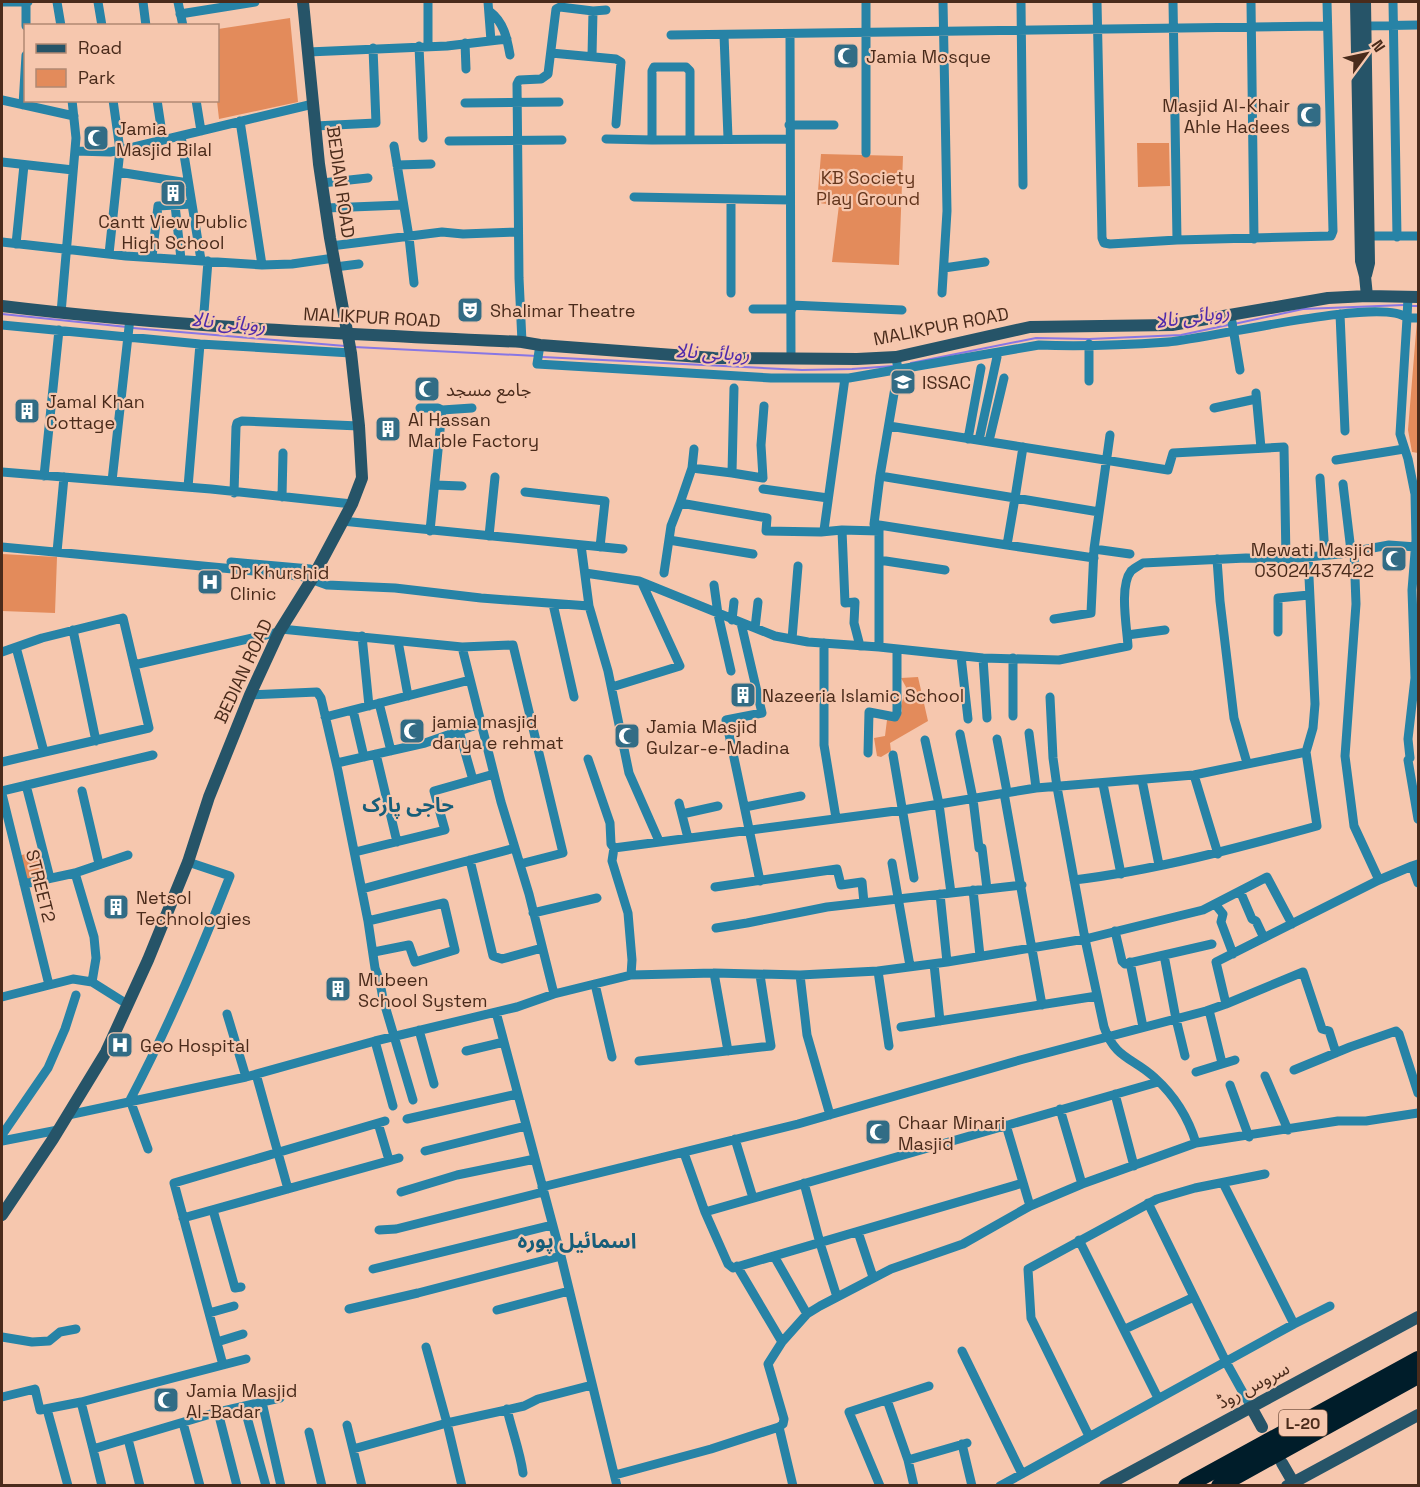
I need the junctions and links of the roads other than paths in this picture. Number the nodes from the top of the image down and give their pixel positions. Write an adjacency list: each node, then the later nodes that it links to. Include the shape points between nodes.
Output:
1 (2, 2): 2 (street)
2 (27, 2): 24 (street)
3 (57, 2): 25 (street)
4 (98, 2): 26 (street)
5 (143, 2): 27 (street)
6 (178, 2): 23 (street)
7 (255, 2): 23 (street)
8 (303, 2): 47 (street, BEDIAN ROAD)
9 (428, 2): 45 (street)
10 (866, 2): 38 (street)
11 (943, 2): 37 (street)
12 (1021, 2): 36 (street)
13 (1097, 2): 35 (street)
14 (1173, 2): 33 (street)
15 (1251, 2): 34 (street)
16 (1327, 2): 31 (street)
17 (1356, 2): 32 (street)
18 (1365, 2): 32 (street)
19 (1393, 2): 29 (street)
20 (488, 6): 42 (street); 43 (street)
21 (606, 10): 22 (street)
22 (593, 11): 48 (street, via 556,9); 50 (street)
23 (180, 14): 28 (street)
24 (26, 24)
25 (61, 24)
26 (102, 24)
27 (146, 24)
28 (182, 24)
29 (1393, 24): 30 (street); 32 (street); 106 (street)
30 (1419, 25)
31 (1327, 26): 34 (street); 107 (street, via 1333,231 1331,236)
32 (1361, 26): 103 (street); 121 (street, via 1361,261)
33 (1174, 27): 34 (street); 35 (street); 108 (street)
34 (1251, 27): 107 (street)
35 (1097, 28): 36 (street); 108 (street, via 1102,238 1110,244)
36 (1022, 29): 37 (street); 94 (street)
37 (944, 31): 38 (street); 120 (street)
38 (867, 32): 40 (street); 84 (street)
39 (724, 34): 40 (street); 41 (street); 73 (street)
40 (790, 34): 66 (street)
41 (672, 35)
42 (507, 39): 43 (street); 49 (street)
43 (491, 41): 44 (street)
44 (465, 43): 45 (street); 51 (street)
45 (424, 46): 46 (street); 71 (street)
46 (373, 48): 47 (street); 68 (street, via 376,123)
47 (308, 52): 61 (street, BEDIAN ROAD)
48 (551, 53): 50 (street); 60 (street, via 545,77 519,80)
49 (510, 55)
50 (592, 56): 65 (street, via 621,62)
51 (466, 69)
52 (24, 80): 62 (street)
53 (2, 100): 62 (street)
54 (72, 102): 63 (street)
55 (113, 102): 83 (street)
56 (157, 102): 76 (street)
57 (196, 102): 69 (street)
58 (558, 102): 60 (street)
59 (465, 103): 60 (street)
60 (517, 103): 77 (street)
61 (313, 104): 64 (street); 68 (street, BEDIAN ROAD)
62 (22, 105): 63 (street)
63 (74, 116): 82 (street)
64 (240, 121): 69 (street); 119 (street)
65 (616, 124)
66 (789, 125): 67 (street); 74 (street)
67 (834, 125)
68 (315, 126): 93 (street, BEDIAN ROAD)
69 (201, 131): 70 (street)
70 (181, 136): 76 (street); 92 (street)
71 (423, 138)
72 (690, 138): 73 (street); 79 (street); 79 (street, via 690,71 686,67 657,67 652,70)
73 (728, 138): 74 (street)
74 (789, 138): 97 (street)
75 (606, 139): 79 (street)
76 (163, 140): 83 (street)
77 (516, 140): 78 (street); 80 (street); 102 (street)
78 (562, 140)
79 (652, 140)
80 (449, 141)
81 (394, 146): 88 (street)
82 (75, 150): 83 (street); 89 (street)
83 (120, 150): 90 (street)
84 (866, 153)
85 (2, 162): 87 (street)
86 (431, 164): 88 (street)
87 (24, 165): 89 (street); 110 (street)
88 (397, 165): 100 (street)
89 (73, 170): 111 (street)
90 (118, 172): 92 (street); 112 (street)
91 (368, 178): 93 (street)
92 (188, 183): 98 (street)
93 (322, 183): 101 (street, BEDIAN ROAD)
94 (1023, 185)
95 (634, 197): 96 (street)
96 (731, 200): 97 (street); 123 (street)
97 (790, 200): 128 (street)
98 (192, 204): 99 (street); 116 (street)
99 (175, 205): 113 (street, via 158,206); 115 (street)
100 (403, 205): 101 (street); 105 (street)
101 (326, 208): 114 (street, BEDIAN ROAD)
102 (518, 232): 105 (street, via 442,232); 142 (street)
103 (1369, 236): 106 (street); 121 (street)
104 (1419, 236): 106 (street)
105 (409, 237): 114 (street); 122 (street)
106 (1397, 237)
107 (1254, 238): 108 (street)
108 (1177, 240)
109 (2, 242): 110 (street)
110 (16, 244): 111 (street)
111 (67, 250): 112 (street); 131 (street)
112 (110, 254): 113 (street)
113 (152, 257): 115 (street)
114 (334, 257): 118 (street); 119 (street); 143 (street, BEDIAN ROAD)
115 (181, 259): 116 (street)
116 (204, 260): 119 (street); 137 (street)
117 (985, 262): 120 (street)
118 (359, 264)
119 (262, 265)
120 (944, 267): 124 (street)
121 (1365, 276): 125 (street)
122 (414, 283)
123 (731, 292)
124 (942, 293)
125 (1367, 296): 126 (street, MALIKPUR ROAD); 135 (street, MALIKPUR ROAD, via 1328,298)
126 (1411, 298): 133 (street)
127 (2, 306): 131 (street, MALIKPUR ROAD)
128 (791, 307): 129 (street); 130 (street); 150 (street)
129 (753, 309)
130 (902, 310)
131 (61, 313): 138 (street, MALIKPUR ROAD)
132 (1340, 314): 133 (street, via 1402,314); 140 (street); 166 (street)
133 (1407, 318): 134 (street); 174 (street, via 1400,434)
134 (1419, 318)
135 (1231, 319): 140 (street); 141 (street, MALIKPUR ROAD)
136 (2, 325): 139 (street)
137 (203, 325): 138 (street, MALIKPUR ROAD); 143 (street, MALIKPUR ROAD)
138 (129, 327): 139 (street); 144 (street); 186 (street)
139 (59, 330): 181 (street)
140 (1234, 332): 145 (street, via 1169,342); 154 (street)
141 (1040, 336): 145 (street); 148 (street, MALIKPUR ROAD, via 1030,327); 153 (street)
142 (522, 342): 143 (street, MALIKPUR ROAD); 146 (street, MALIKPUR ROAD)
143 (349, 343): 144 (street); 164 (street, BEDIAN ROAD)
144 (200, 344): 190 (street)
145 (1089, 344): 157 (street)
146 (539, 347): 149 (street, MALIKPUR ROAD); 149 (street, via 537,364)
147 (997, 357): 169 (street)
148 (897, 358): 150 (street, MALIKPUR ROAD); 153 (street)
149 (603, 359): 151 (street, MALIKPUR ROAD); 151 (street)
150 (791, 359): 151 (street, MALIKPUR ROAD)
151 (714, 366): 155 (street, via 771,378)
152 (981, 368): 168 (street)
153 (898, 370): 155 (street); 165 (street)
154 (1240, 370)
155 (845, 378): 195 (street)
156 (1004, 378): 170 (street)
157 (1089, 381)
158 (734, 388): 180 (street)
159 (764, 406): 180 (street, via 764,478)
160 (420, 408): 163 (street)
161 (472, 408): 163 (street)
162 (1215, 408): 172 (street, via 1256,396)
163 (442, 410): 188 (street)
164 (359, 426): 192 (street, via 237,423); 198 (street, BEDIAN ROAD, via 362,478)
165 (889, 426): 168 (street); 182 (street)
166 (1345, 430)
167 (1110, 435): 177 (street)
168 (968, 439): 169 (street)
169 (979, 440): 170 (street)
170 (989, 441): 171 (street)
171 (1023, 447): 177 (street); 196 (street)
172 (1261, 448): 177 (street, via 1173,453 1168,470); 222 (street, via 1284,447)
173 (694, 449): 178 (street)
174 (1404, 449): 176 (street); 213 (street, via 1415,494)
175 (283, 453): 194 (street)
176 (1336, 460)
177 (1107, 461): 199 (street)
178 (692, 468): 180 (street); 197 (street)
179 (2, 472): 181 (street)
180 (732, 473)
181 (44, 476): 183 (street)
182 (880, 476): 196 (street); 201 (street, via 874,524)
183 (64, 477): 186 (street); 214 (street)
184 (495, 477): 205 (street)
185 (1320, 478): 219 (street)
186 (112, 481): 190 (street)
187 (1343, 484): 215 (street)
188 (435, 485): 189 (street); 204 (street)
189 (462, 486)
190 (188, 488): 192 (street)
191 (763, 489): 195 (street)
192 (234, 492): 194 (street)
193 (525, 492): 211 (street, via 605,501)
194 (282, 497): 198 (street)
195 (828, 498): 202 (street)
196 (1015, 498): 199 (street); 209 (street)
197 (680, 503): 202 (street, via 767,518 766,531); 206 (street)
198 (352, 504): 200 (street, BEDIAN ROAD)
199 (1099, 512): 217 (street)
200 (342, 521): 204 (street); 228 (street, BEDIAN ROAD)
201 (879, 528): 203 (street); 209 (street); 223 (street)
202 (824, 530): 203 (street)
203 (842, 530): 249 (street, via 845,603 855,602 854,623)
204 (430, 531): 205 (street)
205 (489, 536): 208 (street)
206 (669, 540): 216 (street); 227 (street)
207 (2, 542): 214 (street)
208 (581, 545): 211 (street); 226 (street)
209 (1007, 545): 217 (street)
210 (2, 547): 214 (street)
211 (600, 548): 212 (street)
212 (623, 549)
213 (1417, 549): 215 (street, via 1389,545); 276 (street, via 1412,590 1415,678)
214 (58, 550): 228 (street)
215 (1352, 551): 219 (street); 336 (street, via 1356,604 1345,756 1354,826)
216 (753, 554)
217 (1094, 554): 218 (street); 237 (street, via 1091,613)
218 (1130, 554)
219 (1325, 554): 220 (street)
220 (1308, 556): 222 (street); 231 (street)
221 (1217, 559): 222 (street); 244 (street, via 1151,562 1130,572 1126,581); 292 (street, via 1234,718)
222 (1286, 559)
223 (879, 560): 225 (street); 252 (street)
224 (798, 566): 246 (street)
225 (945, 570)
226 (585, 573): 229 (street); 235 (street)
227 (664, 573)
228 (314, 576): 234 (street, via 327,585); 242 (street, BEDIAN ROAD)
229 (642, 583): 236 (street); 261 (street, via 680,666)
230 (714, 585): 236 (street)
231 (1309, 595): 243 (street, via 1278,598); 283 (street, via 1315,704)
232 (734, 602): 238 (street)
233 (758, 602): 239 (street)
234 (553, 604): 235 (street); 264 (street)
235 (588, 606): 261 (street)
236 (718, 614): 238 (street); 259 (street)
237 (1054, 619)
238 (736, 621): 239 (street); 309 (street, via 762,713 726,720)
239 (755, 628): 246 (street)
240 (73, 630): 251 (street); 258 (street, via 123,618); 280 (street)
241 (1165, 630): 244 (street)
242 (280, 631): 245 (street); 258 (street); 262 (street, BEDIAN ROAD)
243 (1278, 632)
244 (1127, 635): 257 (street, via 1126,647 1059,660)
245 (362, 636): 247 (street); 266 (street)
246 (792, 639): 248 (street)
247 (399, 641): 250 (street); 263 (street)
248 (824, 643): 249 (street); 313 (street, via 824,745)
249 (860, 645): 252 (street)
250 (462, 646): 260 (street); 328 (street, via 513,645 563,853)
251 (16, 647): 254 (street); 282 (street)
252 (879, 647): 253 (street)
253 (897, 650): 255 (street); 284 (street, via 897,713 895,717 869,712)
254 (2, 652)
255 (961, 656): 256 (street); 271 (street)
256 (983, 658): 257 (street); 270 (street)
257 (1013, 658): 268 (street)
258 (134, 665): 280 (street, via 149,728)
259 (731, 671)
260 (470, 680): 263 (street); 272 (street)
261 (612, 687): 317 (street, via 630,773)
262 (250, 695): 269 (street, via 317,692); 325 (street, BEDIAN ROAD)
263 (408, 696): 266 (street)
264 (574, 697)
265 (1050, 697): 299 (street)
266 (374, 704): 267 (street); 281 (street)
267 (353, 710): 269 (street); 288 (street)
268 (1013, 716)
269 (326, 717): 291 (street)
270 (987, 718)
271 (968, 719)
272 (482, 723): 273 (street); 293 (street)
273 (459, 731): 281 (street); 295 (street)
274 (1029, 733): 300 (street)
275 (960, 734): 305 (street)
276 (1408, 736): 277 (street); 314 (street, via 1408,760)
277 (1419, 738)
278 (997, 739): 302 (street)
279 (925, 740): 307 (street)
280 (96, 741): 282 (street)
281 (391, 751): 285 (street)
282 (44, 752): 290 (street)
283 (1306, 752): 292 (street); 322 (street, via 1317,826)
284 (868, 753)
285 (376, 754): 288 (street); 318 (street)
286 (893, 755): 310 (street)
287 (153, 756): 298 (street)
288 (364, 757): 291 (street)
289 (588, 759): 320 (street, via 610,823)
290 (2, 762)
291 (337, 763): 321 (street)
292 (1247, 763): 294 (street)
293 (494, 774): 295 (street); 319 (street)
294 (1194, 775): 296 (street); 322 (street)
295 (473, 780): 318 (street, via 434,791 445,830)
296 (1142, 780): 297 (street); 329 (street)
297 (1103, 784): 299 (street); 332 (street)
298 (26, 785): 303 (street); 333 (street)
299 (1057, 787): 300 (street); 335 (street)
300 (1036, 788): 302 (street)
301 (82, 791): 327 (street)
302 (1006, 792): 305 (street); 340 (street)
303 (2, 793): 312 (street, STREET2)
304 (801, 796): 309 (street)
305 (973, 799): 307 (street); 343 (street)
306 (679, 803): 311 (street)
307 (939, 804): 310 (street); 346 (street)
308 (718, 806): 311 (street)
309 (745, 807): 315 (street)
310 (903, 810): 313 (street); 334 (street)
311 (682, 814): 316 (street)
312 (4, 816): 339 (street, STREET2)
313 (837, 818): 315 (street)
314 (1419, 819)
315 (750, 829): 316 (street); 337 (street)
316 (688, 838): 317 (street)
317 (659, 841): 320 (street)
318 (397, 842): 321 (street)
319 (515, 848): 324 (street); 328 (street)
320 (614, 848): 372 (street, via 612,861 628,913)
321 (355, 852): 342 (street)
322 (1218, 854): 329 (street)
323 (128, 855): 327 (street)
324 (470, 860): 342 (street); 359 (street, via 493,956 502,959)
325 (188, 862): 382 (street, BEDIAN ROAD); 417 (street, via 230,876 202,949)
326 (892, 863): 349 (street)
327 (99, 864): 331 (street)
328 (520, 864): 352 (street)
329 (1159, 865): 332 (street)
330 (1415, 865): 336 (street); 338 (street)
331 (75, 873): 333 (street); 375 (street, via 94,937)
332 (1121, 874): 335 (street)
333 (50, 878): 339 (street)
334 (914, 878)
335 (1074, 880): 358 (street)
336 (1379, 880): 354 (street)
337 (760, 881): 341 (street); 350 (street, via 837,869 841,885 862,882)
338 (1419, 883)
339 (24, 884): 377 (street, STREET2)
340 (1022, 885): 343 (street); 360 (street)
341 (715, 887)
342 (362, 889): 353 (street)
343 (987, 889): 344 (street)
344 (973, 891): 346 (street); 364 (street)
345 (1240, 891): 351 (street); 354 (street, via 1267,878); 357 (street)
346 (951, 893): 347 (street)
347 (940, 894): 349 (street); 365 (street)
348 (597, 898): 352 (street)
349 (898, 899): 350 (street); 369 (street)
350 (864, 903): 355 (street)
351 (1215, 904): 356 (street); 362 (street, via 1222,914 1221,922)
352 (533, 913): 359 (street)
353 (368, 921): 361 (street); 361 (street, via 444,903 455,950 415,962 410,945)
354 (1292, 924): 357 (street)
355 (716, 928)
356 (1115, 931): 358 (street); 367 (street, via 1123,963)
357 (1264, 938): 362 (street)
358 (1085, 939): 360 (street); 381 (street)
359 (542, 948): 378 (street)
360 (1032, 948): 364 (street); 384 (street)
361 (374, 952): 393 (street)
362 (1233, 954): 366 (street)
363 (1164, 955): 366 (street, via 1212,941); 367 (street); 388 (street)
364 (980, 956): 365 (street)
365 (947, 962): 368 (street)
366 (1216, 962): 383 (street)
367 (1130, 963): 391 (street)
368 (934, 964): 369 (street); 389 (street)
369 (910, 966): 370 (street)
370 (878, 970): 374 (street); 397 (street)
371 (714, 973): 372 (street); 373 (street); 399 (street)
372 (631, 975): 376 (street)
373 (760, 975): 374 (street); 399 (street, via 771,1046)
374 (800, 975): 423 (street, via 807,1035)
375 (92, 982): 377 (street, via 73,979); 382 (street)
376 (595, 984): 378 (street); 402 (street)
377 (49, 985): 380 (street)
378 (554, 994): 386 (street)
379 (76, 995): 429 (street, via 48,1068)
380 (2, 996)
381 (1097, 996): 384 (street); 394 (street)
382 (127, 1004): 422 (street, BEDIAN ROAD, via 106,1052)
383 (1226, 1004): 385 (street); 400 (street, via 1303,972 1322,1029 1329,1030)
384 (1042, 1005): 389 (street)
385 (1209, 1010): 388 (street); 405 (street)
386 (496, 1012): 392 (street); 396 (street)
387 (227, 1014): 410 (street)
388 (1176, 1019): 391 (street); 401 (street)
389 (940, 1021): 390 (street)
390 (901, 1027)
391 (1143, 1027): 394 (street)
392 (419, 1030): 393 (street); 412 (street)
393 (394, 1036): 395 (street); 418 (street)
394 (1107, 1036): 411 (street, via 1129,1061); 423 (street)
395 (375, 1041): 408 (street); 419 (street)
396 (504, 1042): 398 (street); 415 (street)
397 (889, 1046)
398 (466, 1051)
399 (728, 1051): 404 (street)
400 (1336, 1053): 406 (street); 414 (street, via 1396,1031)
401 (1185, 1056)
402 (612, 1058)
403 (1235, 1060): 405 (street)
404 (639, 1061)
405 (1222, 1063): 407 (street)
406 (1294, 1070)
407 (1196, 1072)
408 (256, 1074): 410 (street); 436 (street)
409 (1265, 1076): 428 (street)
410 (246, 1077): 417 (street)
411 (1158, 1082): 416 (street); 433 (street, via 1177,1102)
412 (434, 1084)
413 (1230, 1085): 430 (street)
414 (1419, 1093)
415 (517, 1094): 424 (street); 426 (street)
416 (1115, 1094): 420 (street); 439 (street)
417 (130, 1100): 422 (street); 434 (street)
418 (413, 1100)
419 (393, 1106)
420 (1060, 1109): 425 (street); 444 (street)
421 (1419, 1113): 428 (street)
422 (68, 1115): 427 (street, BEDIAN ROAD)
423 (830, 1115): 431 (street)
424 (407, 1119)
425 (1006, 1125): 441 (street); 442 (street)
426 (526, 1126): 435 (street); 438 (street)
427 (58, 1130): 432 (street); 453 (street, BEDIAN ROAD)
428 (1288, 1130): 430 (street)
429 (2, 1135)
430 (1249, 1137): 433 (street)
431 (735, 1139): 437 (street); 448 (street)
432 (2, 1141)
433 (1196, 1143): 439 (street)
434 (148, 1149)
435 (425, 1151)
436 (277, 1152): 445 (street); 445 (street, via 382,1122 394,1159); 454 (street, via 174,1183)
437 (684, 1153): 446 (street); 452 (street)
438 (535, 1159): 446 (street); 447 (street, via 457,1175)
439 (1134, 1166): 444 (street)
440 (1265, 1174): 443 (street)
441 (804, 1183): 448 (street); 459 (street)
442 (1023, 1183): 450 (street); 457 (street)
443 (1223, 1183): 449 (street); 476 (street)
444 (1082, 1184): 450 (street)
445 (288, 1189): 451 (street)
446 (543, 1190): 455 (street); 456 (street, via 396,1229)
447 (401, 1192)
448 (753, 1198): 452 (street)
449 (1148, 1203): 458 (street); 468 (street)
450 (1030, 1206): 464 (street, via 963,1244)
451 (213, 1210): 454 (street); 465 (street, via 235,1288)
452 (705, 1212): 462 (street, via 728,1264 732,1268)
453 (2, 1215)
454 (183, 1218): 473 (street)
455 (552, 1225): 460 (street); 463 (street)
456 (379, 1230)
457 (858, 1232): 459 (street); 464 (street)
458 (1079, 1240): 478 (street); 510 (street, via 1028,1269 1031,1318)
459 (820, 1243): 461 (street); 467 (street)
460 (561, 1256): 466 (street); 471 (street)
461 (774, 1256): 462 (street); 474 (street)
462 (737, 1266): 482 (street)
463 (373, 1269)
464 (873, 1277): 467 (street)
465 (241, 1287)
466 (569, 1291): 472 (street); 490 (street)
467 (837, 1297): 474 (street)
468 (1194, 1297): 478 (street); 487 (street)
469 (234, 1306): 473 (street)
470 (1330, 1306): 476 (street)
471 (349, 1309)
472 (497, 1310)
473 (209, 1313): 481 (street)
474 (807, 1314): 482 (street)
475 (1419, 1317): 499 (street, سروس روڈ)
476 (1294, 1324): 487 (street)
477 (76, 1329): 480 (street, via 60,1332 49,1341)
478 (1125, 1329): 494 (street)
479 (243, 1334): 481 (street)
480 (2, 1337)
481 (217, 1342): 488 (street)
482 (782, 1342): 507 (street, via 768,1364 784,1419)
483 (426, 1347): 505 (street)
484 (962, 1351): 518 (street)
485 (246, 1359): 488 (street)
486 (1419, 1359): 537 (highway, L-20)
487 (1226, 1362): 494 (street); 499 (street)
488 (224, 1365): 496 (street)
489 (1419, 1376): 538 (highway, L-20)
490 (592, 1385): 501 (street); 517 (street)
491 (929, 1386): 495 (street)
492 (2, 1397): 500 (street, via 35,1389 40,1410)
493 (280, 1398): 497 (street)
494 (1158, 1398): 510 (street)
495 (887, 1400): 514 (street); 532 (street, via 849,1412)
496 (81, 1402): 500 (street); 512 (street)
497 (262, 1402): 498 (street); 526 (street)
498 (244, 1406): 502 (street); 525 (street)
499 (1251, 1407): 508 (street); 536 (street, سروس روڈ)
500 (47, 1409): 520 (street)
501 (507, 1410): 505 (street); 516 (street)
502 (218, 1412): 504 (street); 524 (street)
503 (1419, 1415): 519 (street)
504 (183, 1423): 511 (street); 523 (street)
505 (447, 1423): 513 (street); 529 (street)
506 (347, 1425): 513 (street)
507 (779, 1427): 517 (street); 531 (street)
508 (1262, 1427)
509 (309, 1432): 527 (street)
510 (1089, 1436): 518 (street)
511 (128, 1438): 512 (street); 522 (street)
512 (93, 1449): 521 (street)
513 (353, 1449): 528 (street)
514 (908, 1460): 533 (street); 534 (street, via 964,1444)
515 (1282, 1463): 519 (street)
516 (523, 1473)
517 (615, 1474): 530 (street)
518 (1022, 1474): 535 (street)
519 (1290, 1484)
520 (68, 1485)
521 (102, 1485)
522 (140, 1485)
523 (200, 1485)
524 (237, 1485)
525 (266, 1485)
526 (281, 1485)
527 (322, 1485)
528 (362, 1485)
529 (462, 1485)
530 (617, 1485)
531 (793, 1485)
532 (880, 1485)
533 (914, 1485)
534 (972, 1485)
535 (1000, 1485)
536 (1105, 1485)
537 (1186, 1485)
538 (1219, 1485)

